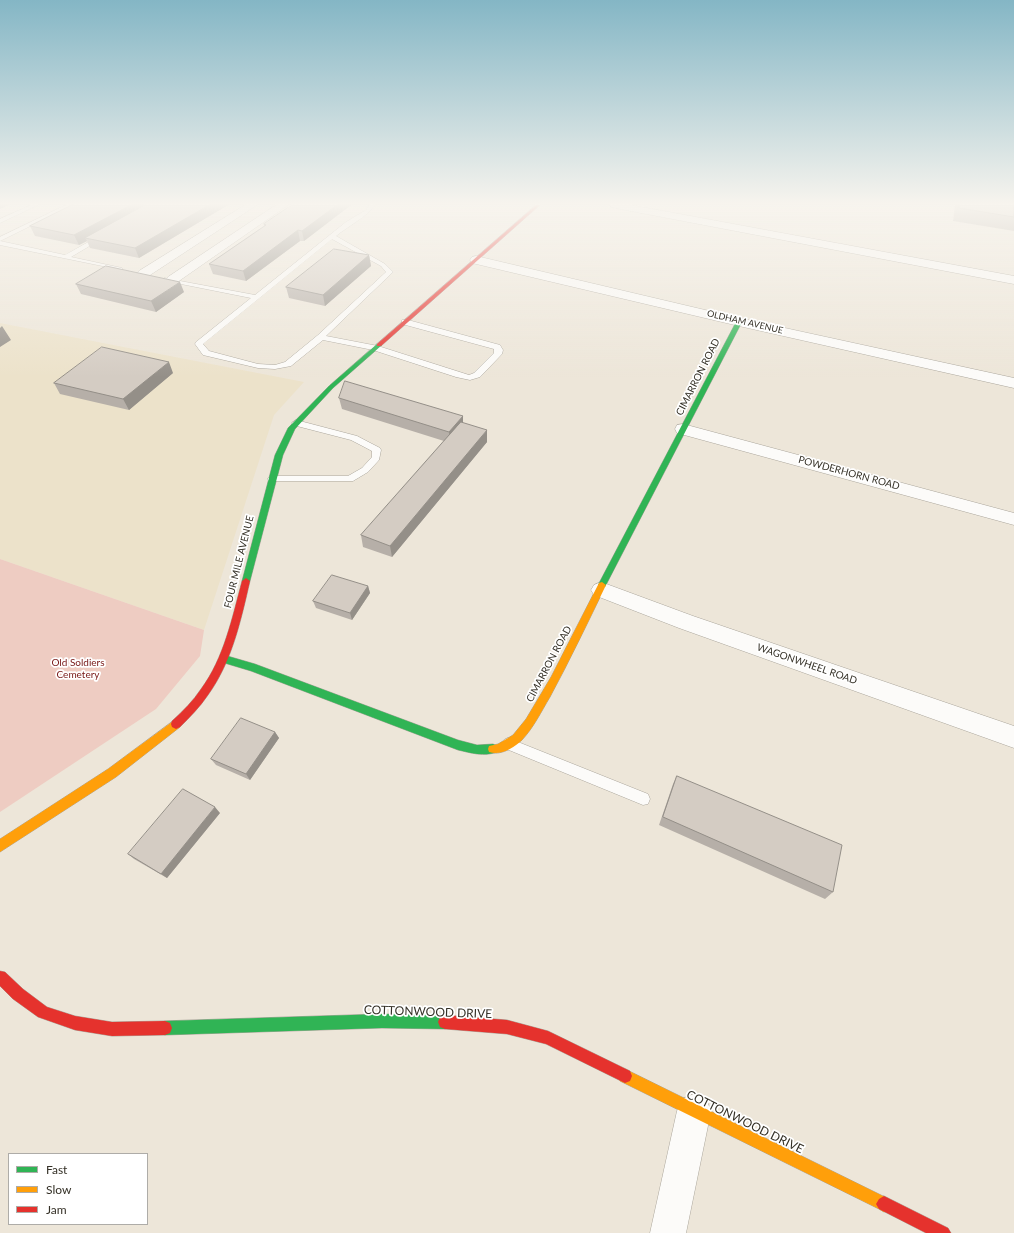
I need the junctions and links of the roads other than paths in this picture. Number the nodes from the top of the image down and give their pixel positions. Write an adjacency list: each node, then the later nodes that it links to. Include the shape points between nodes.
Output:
1 (91, 263): 9 (lane)
2 (161, 263): 9 (street)
3 (198, 263): 10 (street)
4 (299, 263): 12 (lane)
5 (379, 263): 15 (lane, via 390,272)
6 (473, 263): 13 (street, FOUR MILE AVENUE)
7 (487, 263): 14 (street, OLDHAM AVENUE)
8 (921, 263): 11 (street)
9 (143, 274): 10 (lane)
10 (172, 280): 12 (lane)
11 (1014, 280)
12 (255, 298): 15 (lane, via 199,344 206,353 258,366 275,367 288,364)
13 (405, 322): 16 (street, FOUR MILE AVENUE); 16 (lane, via 497,347 498,354 477,375 470,378)
14 (739, 322): 17 (street, OLDHAM AVENUE); 19 (street, CIMARRON ROAD)
15 (321, 337): 16 (lane)
16 (375, 348): 18 (street, FOUR MILE AVENUE, via 331,387)
17 (1014, 383)
18 (296, 423): 20 (street, FOUR MILE AVENUE, via 285,441); 20 (lane, via 354,438 377,450 376,458 365,470 350,479)
19 (683, 429): 21 (street, POWDERHORN ROAD); 22 (street, CIMARRON ROAD)
20 (272, 479): 23 (street, FOUR MILE AVENUE)
21 (1014, 518)
22 (601, 590): 24 (street, WAGONWHEEL ROAD); 25 (street, CIMARRON ROAD, via 530,722 517,738)
23 (224, 659): 25 (street, CIMARRON ROAD, via 252,667 458,745 478,750 499,749); 27 (street, FOUR MILE AVENUE, via 212,682 192,708 164,734 114,772)
24 (1014, 737)
25 (508, 744): 26 (lane)
26 (643, 799)
27 (0, 846)
28 (0, 977): 29 (street, COTTONWOOD DRIVE, via 43,1012 74,1023 112,1029 382,1021 467,1023 507,1027 548,1038)
29 (694, 1111): 30 (street); 31 (street, COTTONWOOD DRIVE)
30 (668, 1233)
31 (943, 1233)

